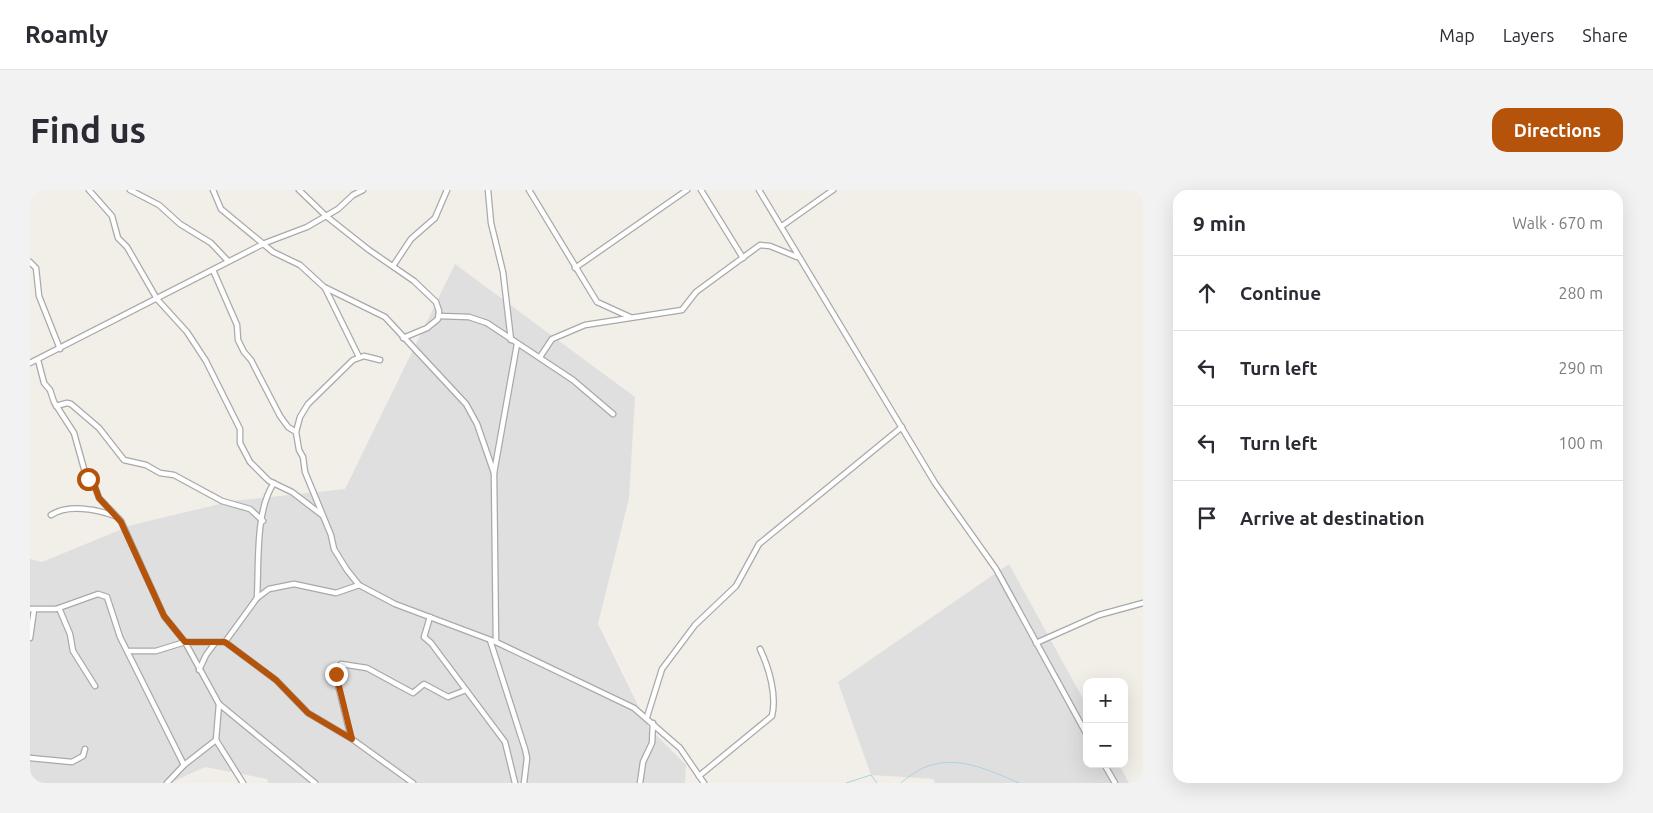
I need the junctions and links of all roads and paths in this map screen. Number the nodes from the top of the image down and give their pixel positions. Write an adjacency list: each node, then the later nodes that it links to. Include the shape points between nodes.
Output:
1 (88, 190): 24 (street, via 112,216 118,238)
2 (130, 190): 18 (street, via 159,205 180,224 211,243)
3 (213, 190): 15 (street, via 220,208)
4 (299, 190): 13 (street)
5 (363, 190): 13 (street)
6 (447, 190): 20 (street, via 435,218 411,239)
7 (488, 190): 28 (street)
8 (529, 190): 21 (street)
9 (687, 190): 21 (street)
10 (700, 190): 17 (street)
11 (759, 190): 14 (street)
12 (833, 190): 14 (street)
13 (326, 216): 15 (street); 20 (street)
14 (782, 226): 16 (street)
15 (265, 243): 18 (street); 23 (street, via 273,252 307,270)
16 (798, 257): 17 (street, via 764,245); 38 (street)
17 (743, 258): 26 (street, via 696,292 682,310)
18 (228, 261): 22 (street)
19 (30, 262): 30 (street, via 36,268 39,296)
20 (393, 266): 25 (street, via 432,297)
21 (575, 268): 26 (street, via 597,302)
22 (213, 270): 24 (street); 39 (street, via 237,325 238,340 244,352 252,360 280,416)
23 (324, 287): 27 (street, via 385,317); 31 (street)
24 (156, 299): 30 (street); 41 (street, via 187,332 209,366 240,430 240,443 250,462)
25 (439, 316): 27 (street, via 427,328); 28 (street, via 469,317 487,323)
26 (630, 317): 32 (street, via 618,322 585,325 560,334 551,340)
27 (403, 338): 40 (street, via 466,404 477,424)
28 (511, 340): 29 (street)
29 (517, 344): 32 (street); 40 (street)
30 (60, 349): 33 (street)
31 (359, 356): 34 (street); 39 (street, via 308,404)
32 (540, 357): 37 (street)
33 (38, 360): 35 (street); 36 (street, via 44,383)
34 (380, 360)
35 (30, 363)
36 (56, 406): 43 (street, via 74,433 87,477 94,484 99,498); 45 (street, via 72,404 99,428 124,460 146,465 160,473 174,474 222,500 250,509)
37 (613, 414)
38 (902, 427): 57 (street, via 939,489 996,570); 65 (street, via 758,544 736,586 695,625 662,670)
39 (296, 432): 44 (street, via 304,469)
40 (494, 473): 56 (street)
41 (274, 483): 44 (street); 45 (street, via 268,493)
42 (50, 515): 43 (street, via 73,509)
43 (116, 516): 54 (street, via 164,616)
44 (324, 516): 46 (street, via 340,561)
45 (263, 520): 47 (street)
46 (359, 585): 47 (street, via 336,593 305,585 282,585 269,589); 51 (street)
47 (258, 598): 55 (street)
48 (1143, 603): 57 (street, via 1099,616)
49 (59, 608): 50 (street); 60 (street, via 86,596 103,595); 62 (street, via 73,651)
50 (32, 610): 52 (street)
51 (430, 617): 53 (street); 63 (street, via 424,637)
52 (30, 638)
53 (490, 640): 56 (street); 80 (street, via 525,748)
54 (185, 642): 58 (street); 60 (street, via 156,651); 61 (street)
55 (225, 642): 58 (street); 68 (street, via 276,680 308,713)
56 (496, 642): 65 (street, via 615,698)
57 (1036, 642): 67 (street)
58 (215, 643): 61 (street)
59 (760, 649): 74 (street, via 769,676 772,716)
60 (129, 651): 72 (street)
61 (199, 670): 64 (street)
62 (95, 686)
63 (466, 690): 68 (street, via 448,697 424,684 413,692 367,668 340,664 336,677); 79 (street, via 505,742)
64 (219, 704): 69 (street); 77 (street)
65 (646, 717): 66 (street)
66 (653, 723): 74 (street, via 680,748); 81 (street, via 652,744 643,762)
67 (1083, 728)
68 (352, 739): 78 (street)
69 (216, 740): 72 (street); 76 (street)
70 (85, 749): 71 (street, via 83,756 72,762)
71 (30, 758)
72 (184, 765): 75 (street)
73 (1106, 768): 82 (street)
74 (701, 781)
75 (167, 783)
76 (243, 783)
77 (315, 783)
78 (413, 783)
79 (515, 783)
80 (524, 783)
81 (640, 783)
82 (1115, 783)

